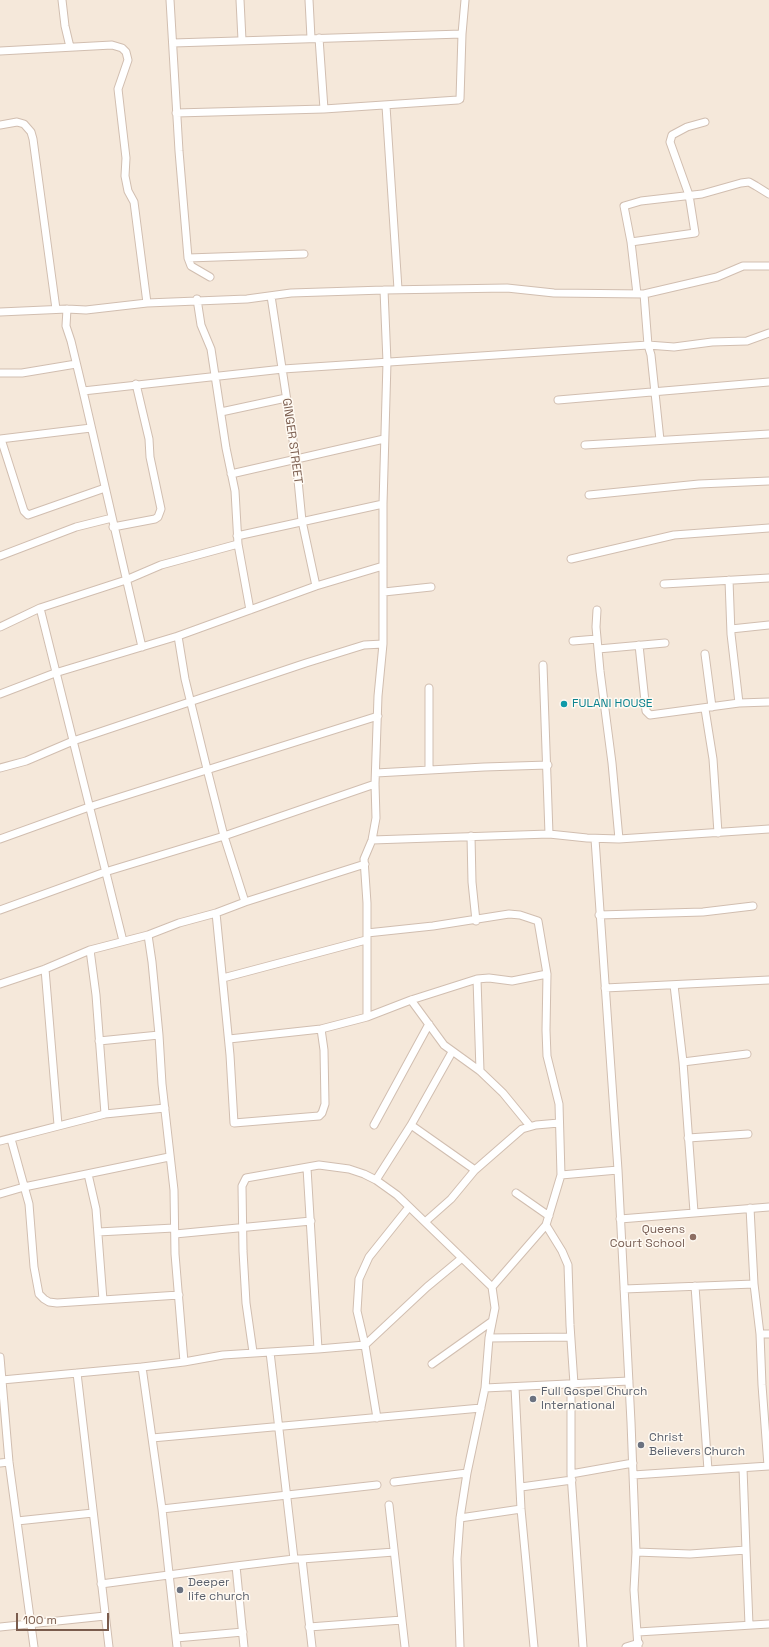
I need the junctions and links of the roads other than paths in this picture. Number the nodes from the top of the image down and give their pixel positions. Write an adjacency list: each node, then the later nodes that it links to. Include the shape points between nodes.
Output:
1 (62, 0): 11 (street)
2 (170, 0): 10 (street)
3 (240, 0): 9 (street)
4 (309, 0): 7 (street)
5 (465, 0): 6 (street)
6 (462, 34): 8 (street); 13 (street, via 460,99)
7 (311, 38): 8 (street); 9 (street)
8 (319, 38): 14 (street)
9 (242, 40): 10 (street)
10 (173, 43): 15 (street)
11 (70, 47): 12 (street); 30 (street, via 116,46 122,48 128,56 119,86 126,158 124,176 134,202)
12 (0, 51)
13 (386, 106): 14 (street); 25 (street)
14 (324, 109): 15 (street)
15 (176, 113): 22 (street)
16 (705, 122): 19 (street, via 677,132 672,135 670,142)
17 (0, 125): 31 (street, via 17,122 24,124 31,132)
18 (769, 194): 19 (street, via 749,182)
19 (689, 195): 20 (street, via 641,201 624,206); 20 (street, via 695,233)
20 (631, 242): 27 (street)
21 (304, 254): 22 (street)
22 (188, 258): 24 (street, via 191,266)
23 (769, 266): 27 (street, via 743,266 717,277)
24 (210, 277)
25 (398, 289): 26 (street); 27 (street, via 507,288 554,293)
26 (384, 290): 28 (street); 36 (street)
27 (641, 294): 35 (street)
28 (271, 296): 29 (street); 38 (street, GINGER STREET)
29 (197, 299): 30 (street); 40 (street)
30 (147, 302): 32 (street, via 86,310)
31 (56, 309): 32 (street); 33 (street)
32 (67, 309): 37 (street, via 66,326)
33 (0, 312)
34 (769, 333): 35 (street, via 747,341 674,347)
35 (648, 345): 36 (street); 44 (street)
36 (387, 362): 38 (street); 51 (street)
37 (76, 364): 39 (street); 43 (street)
38 (283, 369): 40 (street); 45 (street, GINGER STREET)
39 (0, 373)
40 (216, 376): 42 (street); 47 (street)
41 (769, 382): 44 (street)
42 (136, 384): 43 (street); 62 (street, via 149,439 160,514 155,519)
43 (83, 390): 48 (street)
44 (654, 392): 46 (street); 52 (street)
45 (286, 398): 47 (street); 54 (street, GINGER STREET)
46 (558, 400)
47 (221, 412): 55 (street)
48 (91, 428): 50 (street); 57 (street)
49 (769, 434): 52 (street)
50 (0, 439): 57 (street, via 24,511 28,516)
51 (384, 439): 54 (street); 59 (street)
52 (660, 440): 53 (street)
53 (585, 445)
54 (296, 460): 55 (street); 61 (street, GINGER STREET)
55 (231, 474): 64 (street, via 235,491)
56 (769, 481): 58 (street, via 699,484)
57 (105, 488): 60 (street)
58 (589, 496)
59 (383, 504): 61 (street); 68 (street)
60 (112, 518): 62 (street); 66 (street, via 76,527)
61 (302, 521): 64 (street); 73 (street, GINGER STREET)
62 (113, 526): 70 (street)
63 (769, 528): 67 (street, via 674,535)
64 (237, 536): 65 (street)
65 (238, 544): 70 (street, via 177,560); 77 (street)
66 (1, 554)
67 (571, 559)
68 (383, 566): 73 (street); 75 (street)
69 (769, 578): 71 (street)
70 (126, 580): 76 (street); 88 (street)
71 (729, 580): 72 (street); 81 (street)
72 (664, 584)
73 (316, 586): 77 (street)
74 (431, 587): 75 (street)
75 (384, 592): 86 (street)
76 (40, 608): 80 (street); 92 (street)
77 (250, 610): 82 (street)
78 (597, 610): 83 (street)
79 (769, 625): 81 (street)
80 (0, 627)
81 (731, 629): 97 (street)
82 (178, 636): 88 (street); 95 (street)
83 (597, 639): 84 (street); 89 (street)
84 (573, 641)
85 (665, 643): 87 (street)
86 (383, 644): 95 (street, via 364,645 343,651); 99 (street)
87 (639, 645): 89 (street); 98 (street, via 648,714)
88 (142, 647): 92 (street)
89 (598, 649): 115 (street)
90 (705, 654): 98 (street)
91 (543, 665): 101 (street)
92 (55, 674): 94 (street); 100 (street)
93 (429, 688): 104 (street)
94 (0, 694)
95 (191, 702): 100 (street); 103 (street)
96 (769, 702): 97 (street)
97 (739, 703): 98 (street)
98 (708, 708): 109 (street)
99 (378, 716): 103 (street); 105 (street)
100 (73, 742): 102 (street, via 26,761); 107 (street)
101 (548, 765): 104 (street); 110 (street)
102 (0, 768)
103 (207, 769): 107 (street); 111 (street)
104 (429, 769): 105 (street)
105 (376, 773): 106 (street)
106 (375, 784): 111 (street); 116 (street, via 376,818)
107 (89, 807): 113 (street); 118 (street)
108 (769, 830): 109 (street)
109 (718, 833): 115 (street)
110 (549, 834): 112 (street); 114 (street)
111 (224, 836): 118 (street); 119 (street)
112 (471, 836): 116 (street); 124 (street, via 471,877)
113 (0, 839)
114 (595, 839): 115 (street); 123 (street)
115 (619, 839)
116 (372, 840): 117 (street, via 365,854)
117 (365, 864): 119 (street); 126 (street)
118 (105, 872): 121 (street); 127 (street)
119 (245, 902): 122 (street)
120 (753, 906): 123 (street, via 703,912)
121 (0, 910)
122 (216, 913): 125 (street); 131 (street)
123 (599, 915): 136 (street)
124 (476, 921): 126 (street); 130 (street, via 514,914 538,921)
125 (148, 935): 127 (street); 141 (street)
126 (366, 936): 131 (street); 138 (street)
127 (123, 941): 128 (street)
128 (90, 950): 129 (street); 143 (street)
129 (45, 970): 134 (street); 151 (street)
130 (547, 974): 132 (street, via 512,981); 150 (street, via 547,1056 559,1104)
131 (223, 978): 142 (street)
132 (478, 979): 137 (street); 147 (street)
133 (769, 980): 135 (street)
134 (0, 984)
135 (674, 985): 136 (street); 146 (street)
136 (605, 988): 162 (street)
137 (411, 1000): 138 (street); 139 (street)
138 (367, 1017): 140 (street)
139 (429, 1024): 144 (street, via 436,1036); 152 (street)
140 (321, 1029): 142 (street); 142 (street, via 325,1104 319,1116 234,1123)
141 (159, 1035): 143 (street); 148 (street)
142 (229, 1039)
143 (99, 1041): 149 (street)
144 (452, 1052): 147 (street); 153 (street)
145 (747, 1054): 146 (street)
146 (683, 1062): 156 (street)
147 (480, 1071): 154 (street, via 515,1106)
148 (165, 1108): 149 (street); 159 (street)
149 (105, 1114): 151 (street)
150 (559, 1123): 154 (street); 164 (street)
151 (58, 1125): 157 (street)
152 (374, 1125)
153 (411, 1125): 161 (street); 165 (street)
154 (530, 1126): 161 (street, via 505,1142)
155 (748, 1134): 156 (street)
156 (688, 1138): 172 (street)
157 (11, 1139): 158 (street); 166 (street)
158 (0, 1141)
159 (169, 1157): 163 (street); 179 (street, via 174,1190)
160 (307, 1168): 165 (street, via 319,1165 334,1166); 175 (street); 178 (street, via 246,1178 242,1186)
161 (475, 1170): 176 (street, via 451,1199)
162 (618, 1170): 164 (street); 174 (street)
163 (88, 1174): 166 (street); 180 (street)
164 (561, 1175): 173 (street)
165 (376, 1180): 170 (street)
166 (24, 1187): 168 (street); 187 (street, via 29,1204 34,1268 39,1294 49,1302 57,1303)
167 (516, 1193): 173 (street)
168 (0, 1194)
169 (769, 1206): 171 (street)
170 (409, 1207): 176 (street); 193 (street, via 369,1257 358,1280 356,1311)
171 (750, 1208): 172 (street); 182 (street)
172 (694, 1212): 174 (street)
173 (549, 1216): 177 (street)
174 (620, 1219): 185 (street)
175 (311, 1221): 178 (street); 194 (street)
176 (425, 1222): 181 (street)
177 (546, 1225): 184 (street); 191 (street, via 568,1265)
178 (242, 1227): 179 (street); 195 (street, via 246,1303)
179 (175, 1231): 180 (street); 186 (street)
180 (98, 1232): 187 (street)
181 (462, 1258): 184 (street); 193 (street, via 427,1286)
182 (754, 1284): 183 (street); 189 (street)
183 (695, 1286): 185 (street); 216 (street)
184 (492, 1287): 188 (street, via 495,1308)
185 (624, 1289): 203 (street)
186 (180, 1295): 187 (street); 198 (street)
187 (104, 1300)
188 (491, 1322): 192 (street); 199 (street)
189 (760, 1334): 190 (street); 214 (street)
190 (769, 1334)
191 (570, 1336): 192 (street); 204 (street)
192 (489, 1338): 206 (street)
193 (365, 1345): 194 (street); 208 (street)
194 (318, 1349): 196 (street)
195 (253, 1352): 196 (street); 198 (street)
196 (270, 1352): 209 (street)
197 (0, 1357): 202 (street)
198 (184, 1362): 200 (street)
199 (432, 1364)
200 (142, 1367): 201 (street); 210 (street)
201 (77, 1374): 202 (street); 227 (street)
202 (2, 1380): 211 (street)
203 (629, 1381): 204 (street); 213 (street)
204 (572, 1384): 205 (street); 219 (street)
205 (515, 1387): 206 (street); 222 (street)
206 (485, 1388): 207 (street)
207 (481, 1408): 208 (street); 217 (street)
208 (377, 1418): 209 (street)
209 (279, 1428): 210 (street); 223 (street)
210 (152, 1438): 225 (street)
211 (9, 1462): 212 (street); 229 (street)
212 (0, 1463)
213 (633, 1463): 218 (street); 219 (street)
214 (768, 1466): 215 (street)
215 (743, 1468): 216 (street); 230 (street)
216 (708, 1470): 218 (street)
217 (466, 1473): 220 (street); 228 (street)
218 (633, 1475): 232 (street)
219 (571, 1477): 222 (street); 257 (street)
220 (394, 1482)
221 (378, 1485): 223 (street)
222 (521, 1487): 226 (street)
223 (286, 1494): 225 (street); 233 (street)
224 (389, 1505): 231 (street)
225 (162, 1509): 236 (street)
226 (521, 1509): 228 (street); 256 (street)
227 (92, 1513): 229 (street); 237 (street)
228 (460, 1518): 255 (street, via 457,1559)
229 (17, 1521): 240 (street)
230 (746, 1550): 232 (street, via 690,1554); 242 (street)
231 (394, 1552): 234 (street); 239 (street)
232 (636, 1552): 246 (street, via 634,1590)
233 (294, 1559): 234 (street); 235 (street)
234 (302, 1559): 244 (street)
235 (236, 1566): 236 (street); 245 (street)
236 (169, 1574): 237 (street); 247 (street)
237 (101, 1584): 238 (street)
238 (105, 1616): 240 (street); 250 (street)
239 (402, 1620): 244 (street); 254 (street)
240 (31, 1624): 243 (street); 249 (street)
241 (769, 1624): 242 (street)
242 (749, 1625): 246 (street)
243 (0, 1627)
244 (310, 1627): 253 (street)
245 (243, 1632): 247 (street); 252 (street)
246 (638, 1632): 248 (street)
247 (176, 1638): 251 (street)
248 (639, 1645): 258 (street)
249 (34, 1647)
250 (109, 1647)
251 (177, 1647)
252 (244, 1647)
253 (312, 1647)
254 (405, 1647)
255 (460, 1647)
256 (534, 1647)
257 (583, 1647)
258 (626, 1647)

